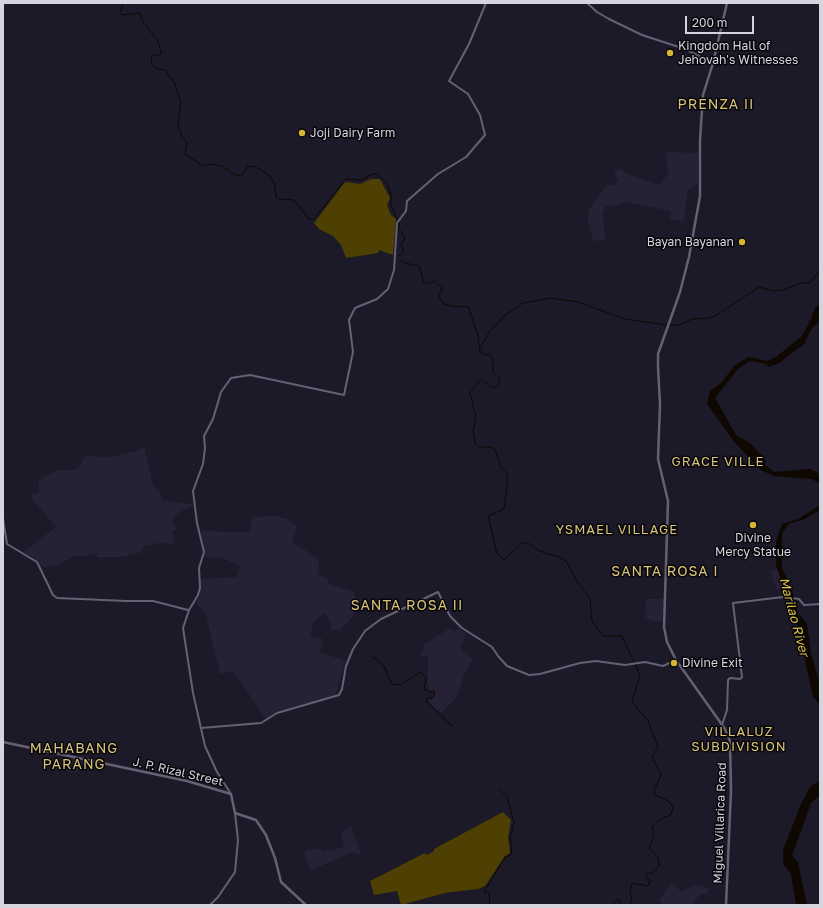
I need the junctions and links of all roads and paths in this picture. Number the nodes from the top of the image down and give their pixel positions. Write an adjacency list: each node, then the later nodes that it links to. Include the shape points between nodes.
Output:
1 (486, 3): 7 (street, via 469,44 449,81 468,94 480,115 485,135 466,157 438,174 407,201 406,211 397,223 394,270 388,288 377,299 355,308 351,313 349,330 353,352 344,395 250,375 231,378 221,392 213,419 203,437 203,464 193,491 204,552 199,568 200,588)
2 (587, 3): 4 (street, via 609,19 642,35 685,49)
3 (727, 3): 4 (main road, Miguel Villarica Road)
4 (713, 63): 8 (main road, Miguel Villarica Road, via 703,95 700,196 689,257 680,292 658,354 658,458 668,501 664,626 667,642)
5 (3, 519): 7 (street, via 7,544 37,562 53,595 57,598 153,601)
6 (820, 604): 9 (street, via 804,605 800,600 784,597 733,603 742,677 728,680 727,710)
7 (188, 610): 10 (street, via 183,628)
8 (676, 660): 9 (main road, Miguel Villarica Road); 10 (street, via 663,666 641,662 580,662 529,675 507,666 492,647 462,628 450,616 438,592 381,619 365,631 346,666 339,695 277,713 261,723)
9 (722, 726): 16 (main road, Miguel Villarica Road, via 730,741 731,752)
10 (201, 728): 12 (street, via 209,755)
11 (3, 742): 12 (main road, J. P. Rizal Street)
12 (231, 794): 13 (main road)
13 (235, 813): 14 (street, via 238,840 234,872); 15 (main road, via 258,822 270,844 281,882)
14 (210, 905)
15 (306, 905)
16 (726, 905)

